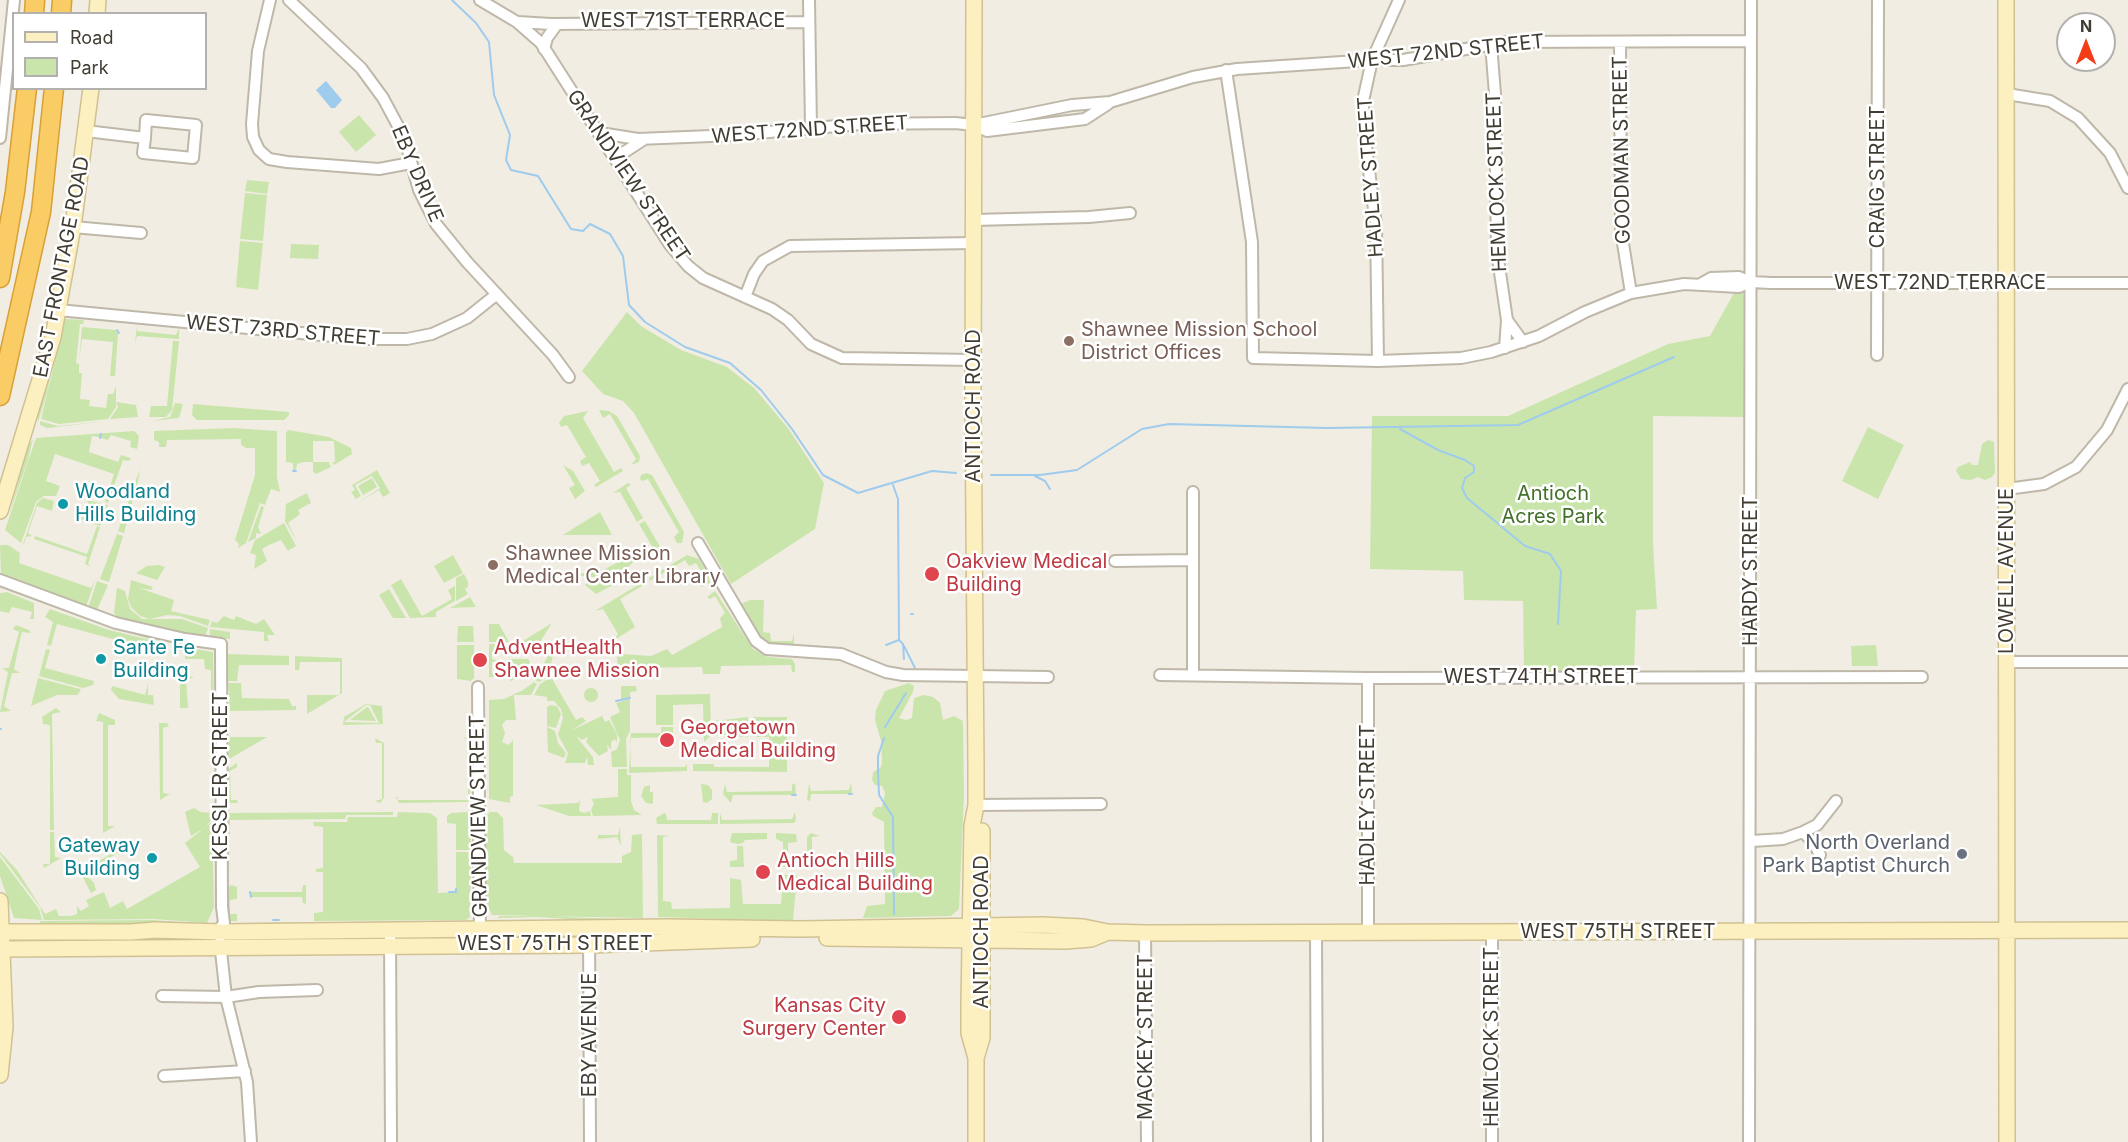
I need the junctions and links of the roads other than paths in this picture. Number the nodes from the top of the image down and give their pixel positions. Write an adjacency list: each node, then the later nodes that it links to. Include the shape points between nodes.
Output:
1 (270, 0): 32 (street, via 258,51 252,124 259,150 269,159 379,170)
2 (289, 0): 32 (street, EBY DRIVE, via 361,68 398,126)
3 (480, 0): 11 (street, GRANDVIEW STREET)
4 (809, 0): 12 (street)
5 (1399, 0): 18 (street, HADLEY STREET)
6 (1751, 0): 14 (street, HARDY STREET)
7 (1878, 0): 41 (street, CRAIG STREET)
8 (2006, 0): 23 (main road, LOWELL AVENUE)
9 (974, 2): 24 (main road, ANTIOCH ROAD)
10 (12, 20): 28 (street)
11 (517, 22): 13 (street, WEST 71ST TERRACE); 17 (street, GRANDVIEW STREET)
12 (808, 22): 13 (street, WEST 71ST TERRACE); 25 (street)
13 (558, 24): 17 (street, WEST 71ST TERRACE)
14 (1750, 41): 15 (street, WEST 72ND STREET); 40 (street, HARDY STREET)
15 (1620, 42): 16 (street, WEST 72ND STREET); 44 (street, GOODMAN STREET, via 1621,231)
16 (1491, 44): 18 (street, WEST 72ND STREET, via 1403,60); 48 (street, HEMLOCK STREET, via 1497,252)
17 (544, 49): 27 (street, GRANDVIEW STREET)
18 (1372, 60): 19 (street, WEST 72ND STREET); 53 (street, HADLEY STREET, via 1366,75 1363,123 1376,225)
19 (1226, 70): 24 (street, WEST 72ND STREET, via 1110,102 1085,119 987,131); 53 (street, WEST 72ND TERRACE, via 1252,242 1253,358)
20 (27, 90): 39 (highway)
21 (54, 90): 56 (highway, via 41,212)
22 (91, 90): 26 (main road, EAST FRONTAGE ROAD)
23 (2007, 94): 33 (street, via 2040,97 2069,111 2110,153); 42 (main road, LOWELL AVENUE)
24 (974, 125): 25 (street, WEST 72ND STREET); 35 (main road, ANTIOCH ROAD)
25 (811, 128): 30 (street, WEST 72ND STREET)
26 (86, 131): 29 (street); 36 (main road, EAST FRONTAGE ROAD)
27 (600, 133): 30 (street, WEST 72ND STREET); 31 (street, GRANDVIEW STREET)
28 (0, 138)
29 (145, 138): 29 (street, via 143,153 193,158 196,125 146,120)
30 (645, 139): 31 (street, via 623,153)
31 (617, 162): 46 (street, GRANDVIEW STREET, via 670,245 688,266 715,285)
32 (411, 163): 45 (street, EBY DRIVE, via 436,224)
33 (2128, 188)
34 (1130, 213): 35 (street)
35 (974, 220): 38 (main road, ANTIOCH ROAD)
36 (73, 227): 37 (street); 47 (main road, EAST FRONTAGE ROAD)
37 (141, 233)
38 (974, 243): 46 (street, via 790,246 763,261); 52 (main road, ANTIOCH ROAD)
39 (0, 278)
40 (1751, 282): 41 (street, WEST 72ND TERRACE); 44 (street, WEST 72ND TERRACE, via 1739,287 1702,283); 72 (street, HARDY STREET)
41 (1878, 282): 42 (street, WEST 72ND TERRACE); 51 (street, CRAIG STREET)
42 (2006, 283): 43 (street, WEST 72ND TERRACE); 57 (main road, LOWELL AVENUE)
43 (2128, 283)
44 (1631, 293): 49 (street, WEST 72ND TERRACE)
45 (497, 294): 47 (street, WEST 73RD STREET, via 467,318 432,334 407,339 344,337); 54 (street, EBY DRIVE)
46 (745, 297): 52 (street, GRANDVIEW STREET, via 788,320 811,344 842,358)
47 (58, 310): 59 (main road, EAST FRONTAGE ROAD, via 40,384)
48 (1507, 320): 49 (street, HEMLOCK STREET); 50 (street, HEMLOCK STREET)
49 (1523, 342): 50 (street, WEST 72ND TERRACE)
50 (1506, 348): 53 (street, WEST 72ND TERRACE, via 1461,358)
51 (1877, 355)
52 (974, 360): 67 (main road, ANTIOCH ROAD)
53 (1378, 361)
54 (568, 377)
55 (2128, 389): 57 (street, via 2107,430 2076,467 2044,484)
56 (0, 396)
57 (2007, 489): 64 (main road, LOWELL AVENUE)
58 (1193, 492): 61 (street)
59 (0, 511)
60 (698, 543): 67 (street, via 756,641 767,649 841,654 903,675)
61 (1192, 560): 62 (street); 66 (street)
62 (1115, 561)
63 (0, 580): 92 (street, KESSLER STREET, via 116,623 221,644)
64 (2007, 662): 65 (street); 85 (main road, LOWELL AVENUE)
65 (2128, 662)
66 (1193, 674): 68 (street, WEST 74TH STREET); 71 (street, WEST 74TH STREET)
67 (976, 675): 69 (street); 76 (main road, ANTIOCH ROAD)
68 (1160, 675)
69 (1048, 676)
70 (1922, 677): 72 (street, WEST 74TH STREET)
71 (1368, 678): 72 (street, WEST 74TH STREET); 87 (street, HADLEY STREET)
72 (1751, 678): 78 (street, HARDY STREET)
73 (478, 687): 81 (street, GRANDVIEW STREET)
74 (1836, 801): 77 (street, via 1817,825)
75 (1101, 804): 76 (street)
76 (976, 805): 88 (main road, ANTIOCH ROAD, via 981,824)
77 (1803, 832): 78 (street, via 1783,839); 79 (street)
78 (1752, 841): 84 (street, HARDY STREET)
79 (1820, 855)
80 (0, 901): 86 (main road)
81 (481, 928): 82 (main road, WEST 75TH STREET); 93 (main road, WEST 75TH STREET); 94 (street, GRANDVIEW STREET)
82 (590, 928): 88 (main road, WEST 75TH STREET); 95 (street, EBY AVENUE)
83 (2128, 930): 85 (main road, WEST 75TH STREET)
84 (1751, 931): 85 (main road, WEST 75TH STREET); 91 (main road, WEST 75TH STREET); 110 (street, HARDY STREET)
85 (2007, 931): 111 (main road, LOWELL AVENUE)
86 (1, 932): 92 (main road, WEST 75TH STREET, via 155,930); 96 (main road)
87 (1368, 932): 90 (main road, WEST 75TH STREET); 91 (main road, WEST 75TH STREET)
88 (977, 933): 89 (main road, WEST 75TH STREET, via 1082,939 1108,933); 95 (main road, WEST 75TH STREET); 106 (main road, ANTIOCH ROAD, via 982,1038 976,1058)
89 (1145, 933): 90 (main road, WEST 75TH STREET); 107 (street, MACKEY STREET)
90 (1316, 933): 108 (street)
91 (1492, 933): 109 (street, HEMLOCK STREET)
92 (220, 936): 93 (main road, WEST 75TH STREET); 96 (main road, WEST 75TH STREET); 99 (street, KESSLER STREET)
93 (390, 937): 94 (main road, WEST 75TH STREET); 104 (street)
94 (480, 945): 95 (main road, WEST 75TH STREET)
95 (590, 945): 105 (street, EBY AVENUE)
96 (2, 949): 101 (main road, via 5,1028)
97 (317, 990): 99 (street)
98 (162, 996): 99 (street)
99 (226, 997): 100 (street, KESSLER STREET)
100 (244, 1071): 102 (street); 103 (street, KESSLER STREET)
101 (0, 1075)
102 (164, 1076)
103 (251, 1142)
104 (391, 1142)
105 (590, 1142)
106 (976, 1142)
107 (1147, 1142)
108 (1317, 1142)
109 (1492, 1142)
110 (1749, 1142)
111 (2007, 1142)

